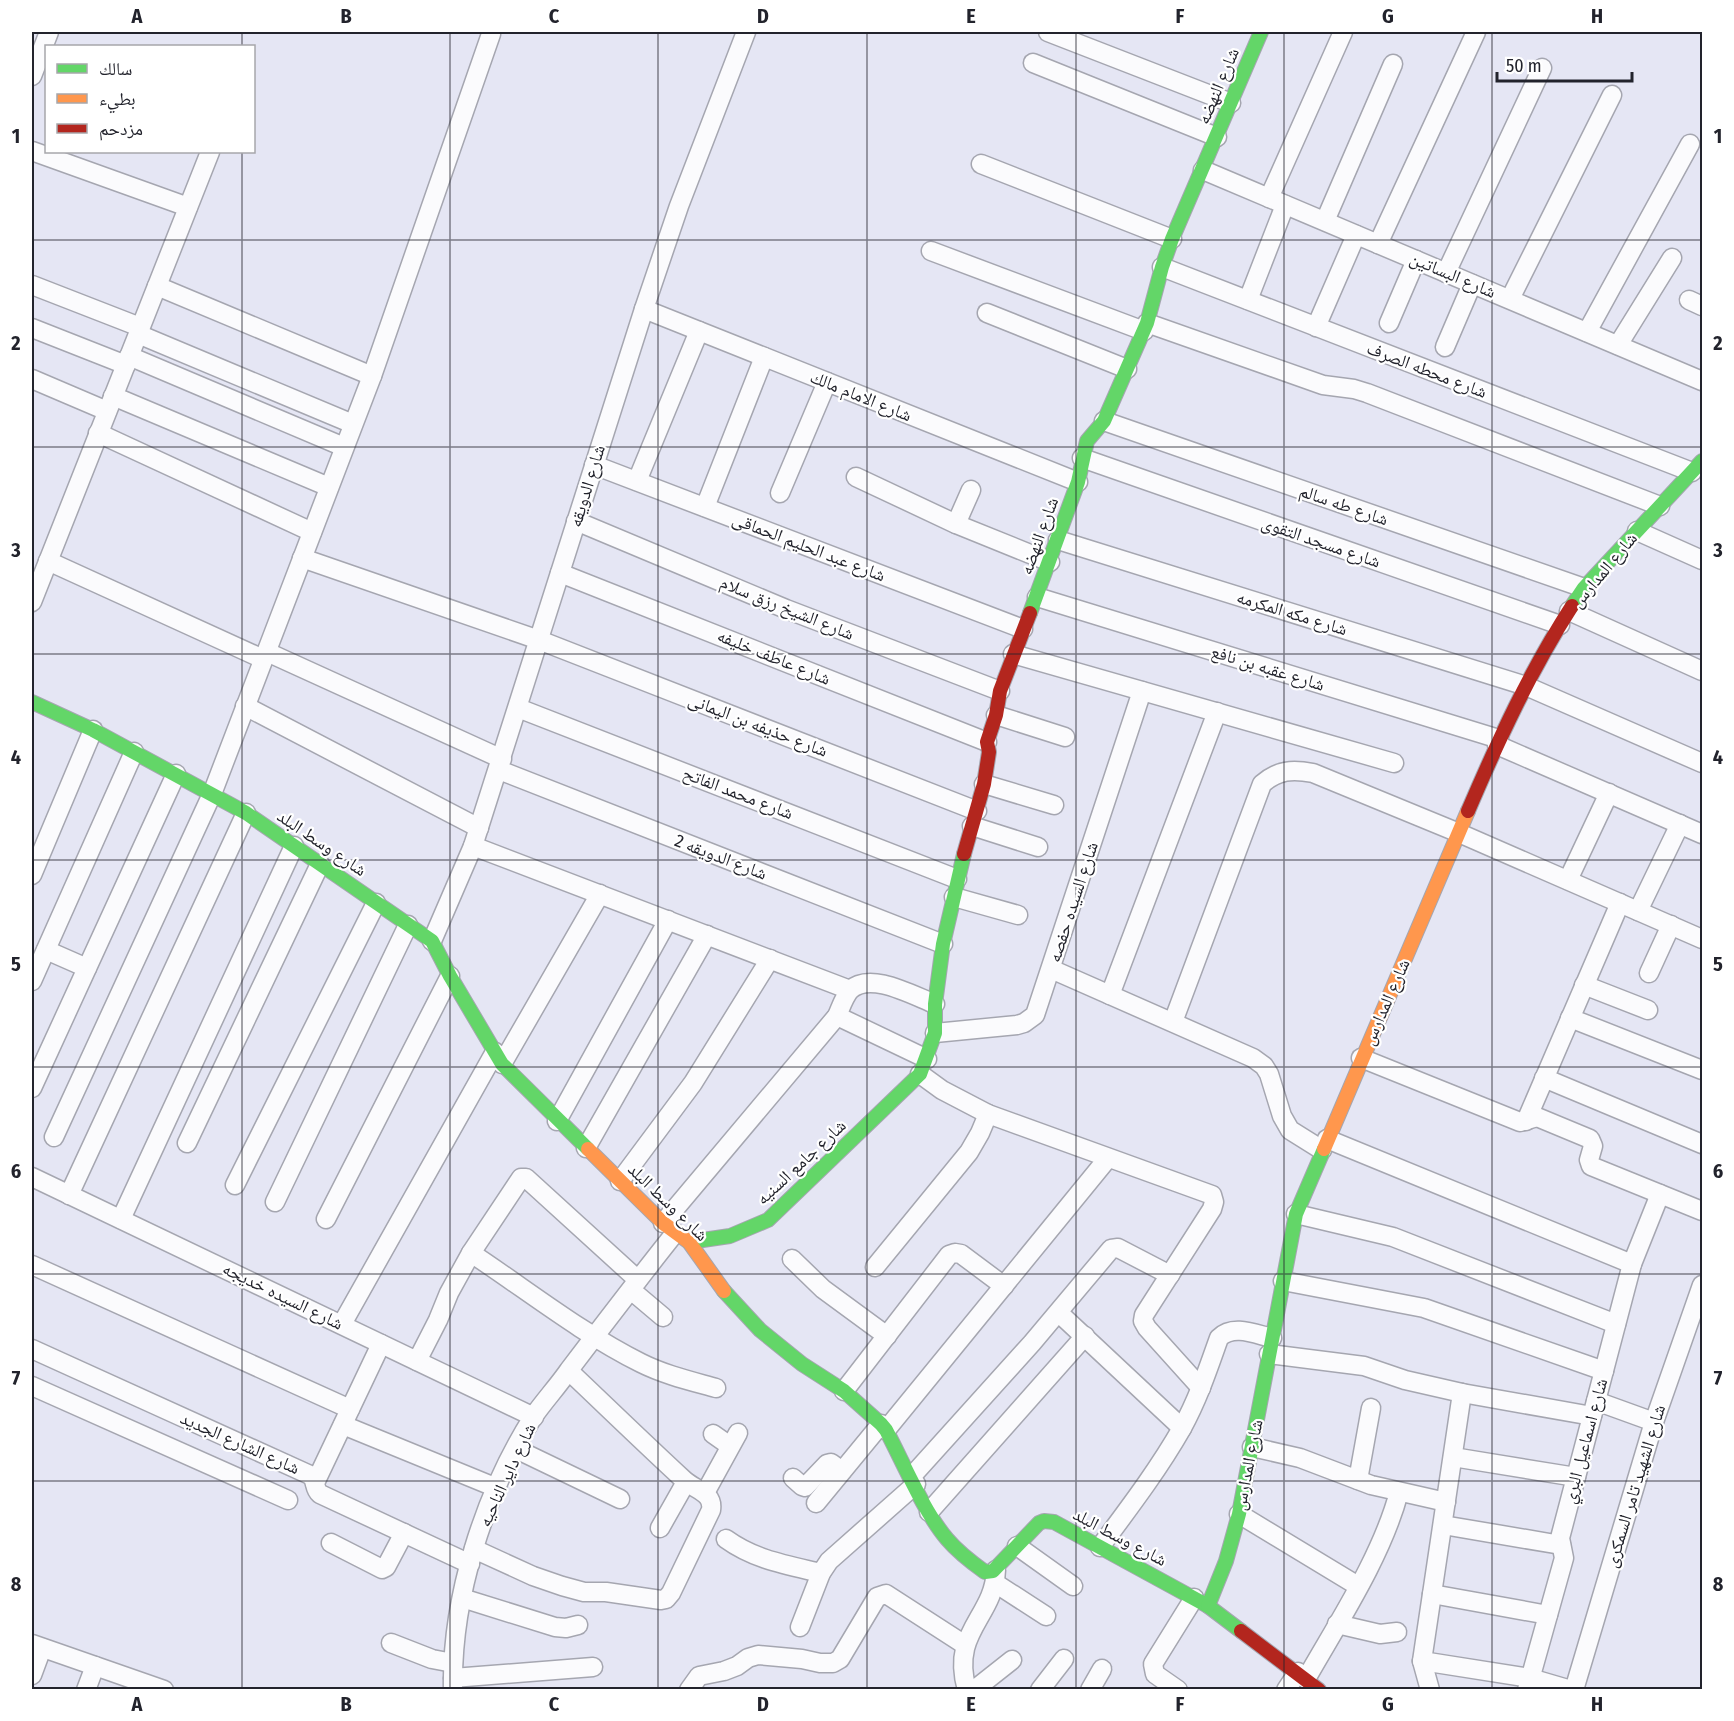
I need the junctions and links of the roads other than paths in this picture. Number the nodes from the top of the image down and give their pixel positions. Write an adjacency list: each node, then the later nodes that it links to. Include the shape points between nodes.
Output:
1 (50, 32): 11 (street)
2 (746, 32): 36 (street, شارع الدويقه)
3 (1048, 32): 13 (street)
4 (1343, 32): 20 (street)
5 (1476, 32): 25 (street)
6 (1255, 33): 13 (street, شارع النهضه)
7 (491, 34): 50 (street)
8 (1032, 63): 14 (street)
9 (1393, 64): 22 (street)
10 (1542, 68): 30 (street)
11 (32, 76)
12 (1612, 94): 34 (street)
13 (1231, 103): 14 (street, شارع النهضه)
14 (1217, 136): 19 (street, شارع النهضه)
15 (1690, 144): 44 (street)
16 (32, 151): 21 (street)
17 (210, 153): 21 (street)
18 (981, 164): 24 (street)
19 (1203, 170): 20 (street, شارع البساتين); 24 (street, شارع النهضه)
20 (1277, 201): 22 (street, شارع البساتين); 35 (street)
21 (188, 207): 33 (street)
22 (1325, 221): 23 (street, شارع البساتين)
23 (1356, 235): 25 (street, شارع البساتين); 40 (street)
24 (1172, 239): 29 (street, شارع النهضه)
25 (1378, 244): 28 (street, شارع البساتين)
26 (931, 251): 39 (street)
27 (1672, 258): 45 (street)
28 (1416, 260): 30 (street, شارع البساتين); 38 (street)
29 (1162, 267): 35 (street, شارع محطه الصرف); 39 (street, شارع النهضه)
30 (1446, 273): 31 (street, شارع البساتين)
31 (1472, 284): 34 (street, شارع البساتين); 46 (street)
32 (32, 285): 42 (street)
33 (157, 286): 42 (street); 50 (street)
34 (1510, 299): 44 (street, شارع البساتين)
35 (1248, 300): 40 (street, شارع محطه الصرف)
36 (644, 309): 43 (street, شارع الامام مالك); 60 (street, شارع الدويقه)
37 (987, 313): 49 (street)
38 (1389, 323)
39 (1146, 327): 49 (street, شارع النهضه); 68 (street, via 1323,385 1354,388)
40 (1316, 327): 61 (street, شارع محطه الصرف)
41 (32, 328): 48 (street)
42 (139, 330): 48 (street); 56 (street)
43 (699, 331): 47 (street, شارع الامام مالك); 63 (street)
44 (1587, 332): 45 (street, شارع البساتين)
45 (1618, 345): 52 (street, شارع البساتين)
46 (1445, 346)
47 (764, 357): 53 (street, شارع الامام مالك); 69 (street)
48 (127, 360): 54 (street); 58 (street)
49 (1127, 369): 55 (street, شارع النهضه)
50 (372, 376): 56 (street)
51 (32, 380): 54 (street)
52 (1702, 381)
53 (827, 382): 64 (street, شارع الامام مالك); 67 (street)
54 (110, 403): 57 (street); 65 (street)
55 (1104, 421): 59 (street, شارع النهضه, via 1087,441); 80 (street, شارع طه سالم)
56 (353, 424): 58 (street)
57 (98, 433): 73 (street); 77 (street)
58 (344, 447): 65 (street)
59 (1082, 458): 64 (street, شارع النهضه); 83 (street, شارع مسجد التقوى)
60 (594, 465): 63 (street, شارع عبد الحليم الحماقى); 70 (street, شارع الدويقه)
61 (1697, 467): 68 (street, شارع المدارس)
62 (856, 477): 71 (street)
63 (638, 481): 69 (street, شارع عبد الحليم الحماقى)
64 (1078, 482): 74 (street, شارع النهضه)
65 (329, 487): 73 (street)
66 (971, 490): 71 (street)
67 (780, 493)
68 (1660, 506): 72 (street, شارع المدارس)
69 (705, 507): 84 (street, شارع عبد الحليم الحماقى)
70 (576, 521): 79 (street, شارع الدويقه); 90 (street, شارع الشيخ رزق سلام, via 786,609)
71 (956, 524): 78 (street)
72 (1637, 531): 76 (street); 80 (street, شارع المدارس)
73 (312, 532): 75 (street)
74 (1058, 540): 78 (street, شارع النهضه); 89 (street, شارع مكه المكرمه)
75 (302, 558): 85 (street, شارع حذيفه بن اليمانى); 87 (street)
76 (1702, 560)
77 (48, 561): 82 (street); 87 (street, شارع الدويقه 2)
78 (1050, 562): 81 (street, شارع النهضه)
79 (560, 573): 85 (street, شارع الدويقه); 99 (street, شارع عاطف خليفه)
80 (1584, 588): 83 (street, شارع المدارس)
81 (1037, 597): 84 (street, شارع النهضه); 100 (street, شارع عقبه بن نافع)
82 (32, 602)
83 (1565, 618): 88 (street, شارع مسجد التقوى); 89 (street, شارع المدارس)
84 (1023, 629): 86 (street, شارع النهضه)
85 (539, 640): 94 (street, شارع الدويقه); 111 (street, شارع حذيفه بن اليمانى)
86 (1013, 654): 90 (street, شارع النهضه); 91 (street)
87 (265, 656): 93 (street); 104 (street, شارع الدويقه 2)
88 (1702, 671)
89 (1526, 686): 100 (street, شارع المدارس); 103 (street, شارع مكه المكرمه)
90 (1000, 691): 96 (street, شارع النهضه)
91 (1142, 691): 95 (street); 139 (street, شارع السيده حفصه)
92 (32, 702): 97 (street, شارع وسط البلد)
93 (244, 706): 108 (street); 113 (street)
94 (518, 708): 104 (street, شارع الدويقه); 121 (street, شارع محمد الفاتح)
95 (1217, 712): 102 (street); 145 (street)
96 (996, 715): 98 (street); 99 (street, شارع النهضه)
97 (93, 730): 101 (street, شارع وسط البلد); 120 (street)
98 (1065, 737)
99 (987, 741): 106 (street, شارع النهضه)
100 (1498, 742): 107 (street, شارع عقبه بن نافع); 114 (street, شارع المدارس)
101 (134, 752): 105 (street, شارع وسط البلد); 136 (street)
102 (1394, 763)
103 (1702, 763)
104 (500, 764): 113 (street, شارع الدويقه); 135 (street, شارع الدويقه 2)
105 (176, 774): 108 (street, شارع وسط البلد); 138 (street)
106 (984, 784): 109 (street); 111 (street, شارع النهضه)
107 (1609, 793): 112 (street, شارع عقبه بن نافع); 122 (street)
108 (212, 794): 110 (street, شارع وسط البلد); 161 (street)
109 (1053, 805)
110 (246, 813): 116 (street, شارع وسط البلد); 171 (street)
111 (974, 818): 118 (street, شارع حذيفه بن اليمانى); 121 (street, شارع النهضه)
112 (1680, 824): 115 (street, شارع عقبه بن نافع); 127 (street)
113 (479, 828): 117 (street, شارع الدويقه)
114 (1459, 833): 122 (street); 150 (street, via 1313,773 1296,770 1271,776 1262,784); 153 (street, شارع المدارس)
115 (1702, 834)
116 (294, 846): 119 (street, شارع وسط البلد); 175 (street)
117 (473, 846): 123 (street); 134 (street, شارع الدويقه)
118 (1038, 847)
119 (321, 864): 125 (street, شارع وسط البلد); 162 (street)
120 (32, 875)
121 (957, 879): 124 (street, شارع النهضه)
122 (1568, 880): 126 (street)
123 (600, 894): 129 (street); 152 (street)
124 (954, 897): 128 (street); 135 (street, شارع النهضه)
125 (376, 903): 130 (street, شارع وسط البلد); 169 (street)
126 (1620, 903): 127 (street); 143 (street)
127 (1638, 911): 131 (street)
128 (1018, 915)
129 (668, 920): 132 (street); 159 (street)
130 (408, 925): 134 (street, شارع وسط البلد); 172 (street)
131 (1671, 925): 133 (street); 140 (street)
132 (707, 935): 137 (street); 165 (street)
133 (1702, 939)
134 (432, 941): 141 (street, شارع وسط البلد)
135 (943, 945): 146 (street, شارع النهضه)
136 (46, 950): 138 (street); 142 (street)
137 (770, 959): 144 (street); 168 (street, via 693,1083)
138 (87, 968): 157 (street)
139 (1051, 969): 145 (street); 151 (street, شارع السيده حفصه, via 1039,1009 1024,1023)
140 (1649, 973)
141 (450, 976): 152 (street, شارع وسط البلد); 176 (street)
142 (32, 981)
143 (1584, 985): 147 (street); 149 (street)
144 (850, 990): 146 (street, via 874,981); 148 (street, شارع داير الناحيه)
145 (1110, 995): 150 (street)
146 (935, 1004): 151 (street, شارع النهضه)
147 (1648, 1010)
148 (837, 1016): 154 (street); 177 (street, شارع داير الناحيه)
149 (1570, 1018): 155 (street); 156 (street)
150 (1173, 1022): 163 (street, via 1264,1066 1290,1130)
151 (935, 1033): 154 (street, شارع النهضه)
152 (499, 1058): 159 (street, شارع وسط البلد); 190 (street)
153 (1361, 1058): 160 (street, via 1520,1122); 163 (street, شارع المدارس)
154 (924, 1067): 158 (street, via 942,1090); 177 (street, شارع جامع السنيه, via 768,1220 717,1240)
155 (1702, 1070)
156 (1544, 1078): 160 (street); 164 (street)
157 (32, 1088)
158 (988, 1114): 166 (street); 182 (street, via 969,1152)
159 (557, 1121): 165 (street, شارع وسط البلد)
160 (1526, 1121): 170 (street, via 1537,1117 1590,1139 1591,1166)
161 (54, 1137)
162 (187, 1143)
163 (1325, 1144): 174 (street, شارع المدارس); 180 (street)
164 (1702, 1144)
165 (586, 1148): 168 (street, شارع وسط البلد)
166 (1108, 1158): 183 (street, via 1214,1198 1212,1209); 187 (street)
167 (32, 1177): 171 (street, شارع السيده خديجه)
168 (620, 1181): 177 (street, شارع وسط البلد)
169 (235, 1185)
170 (1660, 1194): 173 (street); 180 (street, شارع اسماعيل البري)
171 (69, 1195): 175 (street, شارع السيده خديجه)
172 (275, 1202)
173 (1702, 1211)
174 (1296, 1214): 184 (street, شارع المدارس); 191 (street, via 1393,1238)
175 (121, 1219): 190 (street, شارع السيده خديجه)
176 (326, 1219)
177 (676, 1232): 185 (street, شارع داير الناحيه); 204 (street, شارع وسط البلد, via 760,1330 801,1364)
178 (471, 1253): 185 (street, via 519,1180 525,1178); 192 (street); 198 (street)
179 (792, 1259): 193 (street, via 823,1289)
180 (1632, 1264): 191 (street, شارع اسماعيل البري)
181 (32, 1265): 208 (street)
182 (875, 1267)
183 (1170, 1275): 188 (street, via 1113,1248); 203 (street, via 1143,1322)
184 (1283, 1281): 196 (street, شارع المدارس); 200 (street, via 1424,1308)
185 (635, 1285): 189 (street); 192 (street, شارع داير الناحيه)
186 (1702, 1285): 210 (street, شارع الشهيد تامر السمكرى)
187 (1004, 1286): 193 (street, via 961,1254 952,1254); 211 (street)
188 (1059, 1312): 194 (street); 220 (street)
189 (663, 1317)
190 (342, 1324): 195 (street, شارع السيده خديجه)
191 (1616, 1324): 200 (street, شارع اسماعيل البري)
192 (595, 1336): 199 (street, شارع داير الناحيه); 202 (street, via 642,1363)
193 (887, 1336): 204 (street)
194 (1085, 1336): 212 (street); 231 (street)
195 (381, 1344): 198 (street, شارع السيده خديجه); 208 (street)
196 (1271, 1346): 203 (street, via 1233,1330 1226,1332 1219,1338); 205 (street); 214 (street, شارع المدارس)
197 (32, 1349): 223 (street, شارع الشارع الجديد, via 310,1475)
198 (417, 1361): 209 (street, شارع السيده خديجه)
199 (569, 1371): 209 (street, شارع داير الناحيه); 222 (street)
200 (1604, 1371): 207 (street, شارع اسماعيل البري)
201 (32, 1386): 228 (street)
202 (716, 1388)
203 (1201, 1388): 212 (street)
204 (844, 1391): 211 (street, شارع وسط البلد)
205 (1462, 1393): 207 (street); 216 (street)
206 (1371, 1408): 221 (street)
207 (1594, 1408): 210 (street); 218 (street, شارع اسماعيل البري)
208 (346, 1417): 223 (street); 224 (street)
209 (534, 1417): 215 (street, شارع داير الناحيه)
210 (1654, 1422): 278 (street, شارع الشهيد تامر السمكرى)
211 (884, 1427): 217 (street); 220 (street, شارع وسط البلد)
212 (1182, 1428): 240 (street)
213 (713, 1434): 226 (street, via 734,1439)
214 (1252, 1447): 221 (street, via 1300,1458); 232 (street, شارع المدارس)
215 (516, 1449): 224 (street, شارع داير الناحيه); 227 (street)
216 (1453, 1457): 218 (street); 229 (street)
217 (842, 1471): 219 (street, via 826,1464 806,1487); 230 (street)
218 (1576, 1477): 238 (street, شارع اسماعيل البري)
219 (793, 1478)
220 (914, 1480): 231 (street, شارع وسط البلد); 242 (street, via 837,1552)
221 (1358, 1480): 225 (street)
222 (686, 1482): 226 (street); 234 (street)
223 (315, 1483): 235 (street, شارع الشارع الجديد, via 320,1494)
224 (496, 1488): 241 (street, شارع داير الناحيه)
225 (1400, 1492): 229 (street); 245 (street, via 1387,1529)
226 (705, 1493): 241 (street, شارع الشارع الجديد, via 710,1498 711,1510 666,1599 584,1592)
227 (620, 1499)
228 (288, 1500)
229 (1446, 1502): 233 (street)
230 (816, 1503)
231 (929, 1512): 243 (street, شارع وسط البلد, via 964,1557)
232 (1239, 1514): 245 (street); 248 (street, شارع المدارس, via 1226,1561)
233 (1443, 1525): 238 (street); 246 (street)
234 (660, 1528)
235 (404, 1533): 237 (street, via 383,1569); 241 (street, شارع الشارع الجديد)
236 (726, 1539): 242 (street, via 758,1558)
237 (331, 1543)
238 (1561, 1545): 249 (street, شارع اسماعيل البري, via 1564,1558)
239 (1017, 1546): 240 (street, شارع وسط البلد, via 1039,1523 1049,1521); 243 (street, شارع وسط البلد); 244 (street)
240 (1100, 1547): 248 (street, شارع وسط البلد)
241 (472, 1557): 247 (street, شارع داير الناحيه)
242 (821, 1573): 253 (street)
243 (995, 1576): 250 (street); 256 (street)
244 (1073, 1586)
245 (1358, 1586): 251 (street)
246 (1432, 1594): 249 (street); 260 (street)
247 (462, 1598): 252 (street, via 555,1627); 265 (street, شارع داير الناحيه)
248 (1201, 1602): 266 (street, شارع وسط البلد); 275 (street, via 1152,1664 1155,1674)
249 (1548, 1615): 267 (street, شارع اسماعيل البري)
250 (1046, 1616)
251 (1337, 1624): 254 (street, via 1380,1634); 266 (street)
252 (578, 1625)
253 (800, 1627)
254 (1397, 1632)
255 (391, 1643): 265 (street, via 432,1659)
256 (965, 1645): 270 (street, via 881,1594 840,1659 827,1664 754,1656 724,1671 699,1676); 271 (street, via 963,1674)
257 (37, 1646): 261 (street); 264 (street)
258 (1012, 1659): 272 (street)
259 (1064, 1659): 273 (street)
260 (1422, 1661): 267 (street); 277 (street)
261 (95, 1666): 268 (street); 269 (street)
262 (593, 1668): 265 (street)
263 (1102, 1669): 274 (street)
264 (32, 1676)
265 (453, 1677)
266 (1308, 1680): 276 (street)
267 (1529, 1684): 278 (street)
268 (86, 1689)
269 (159, 1689)
270 (689, 1689)
271 (968, 1689)
272 (974, 1689)
273 (1040, 1689)
274 (1090, 1689)
275 (1178, 1689)
276 (1286, 1689)
277 (1430, 1689)
278 (1572, 1689)

